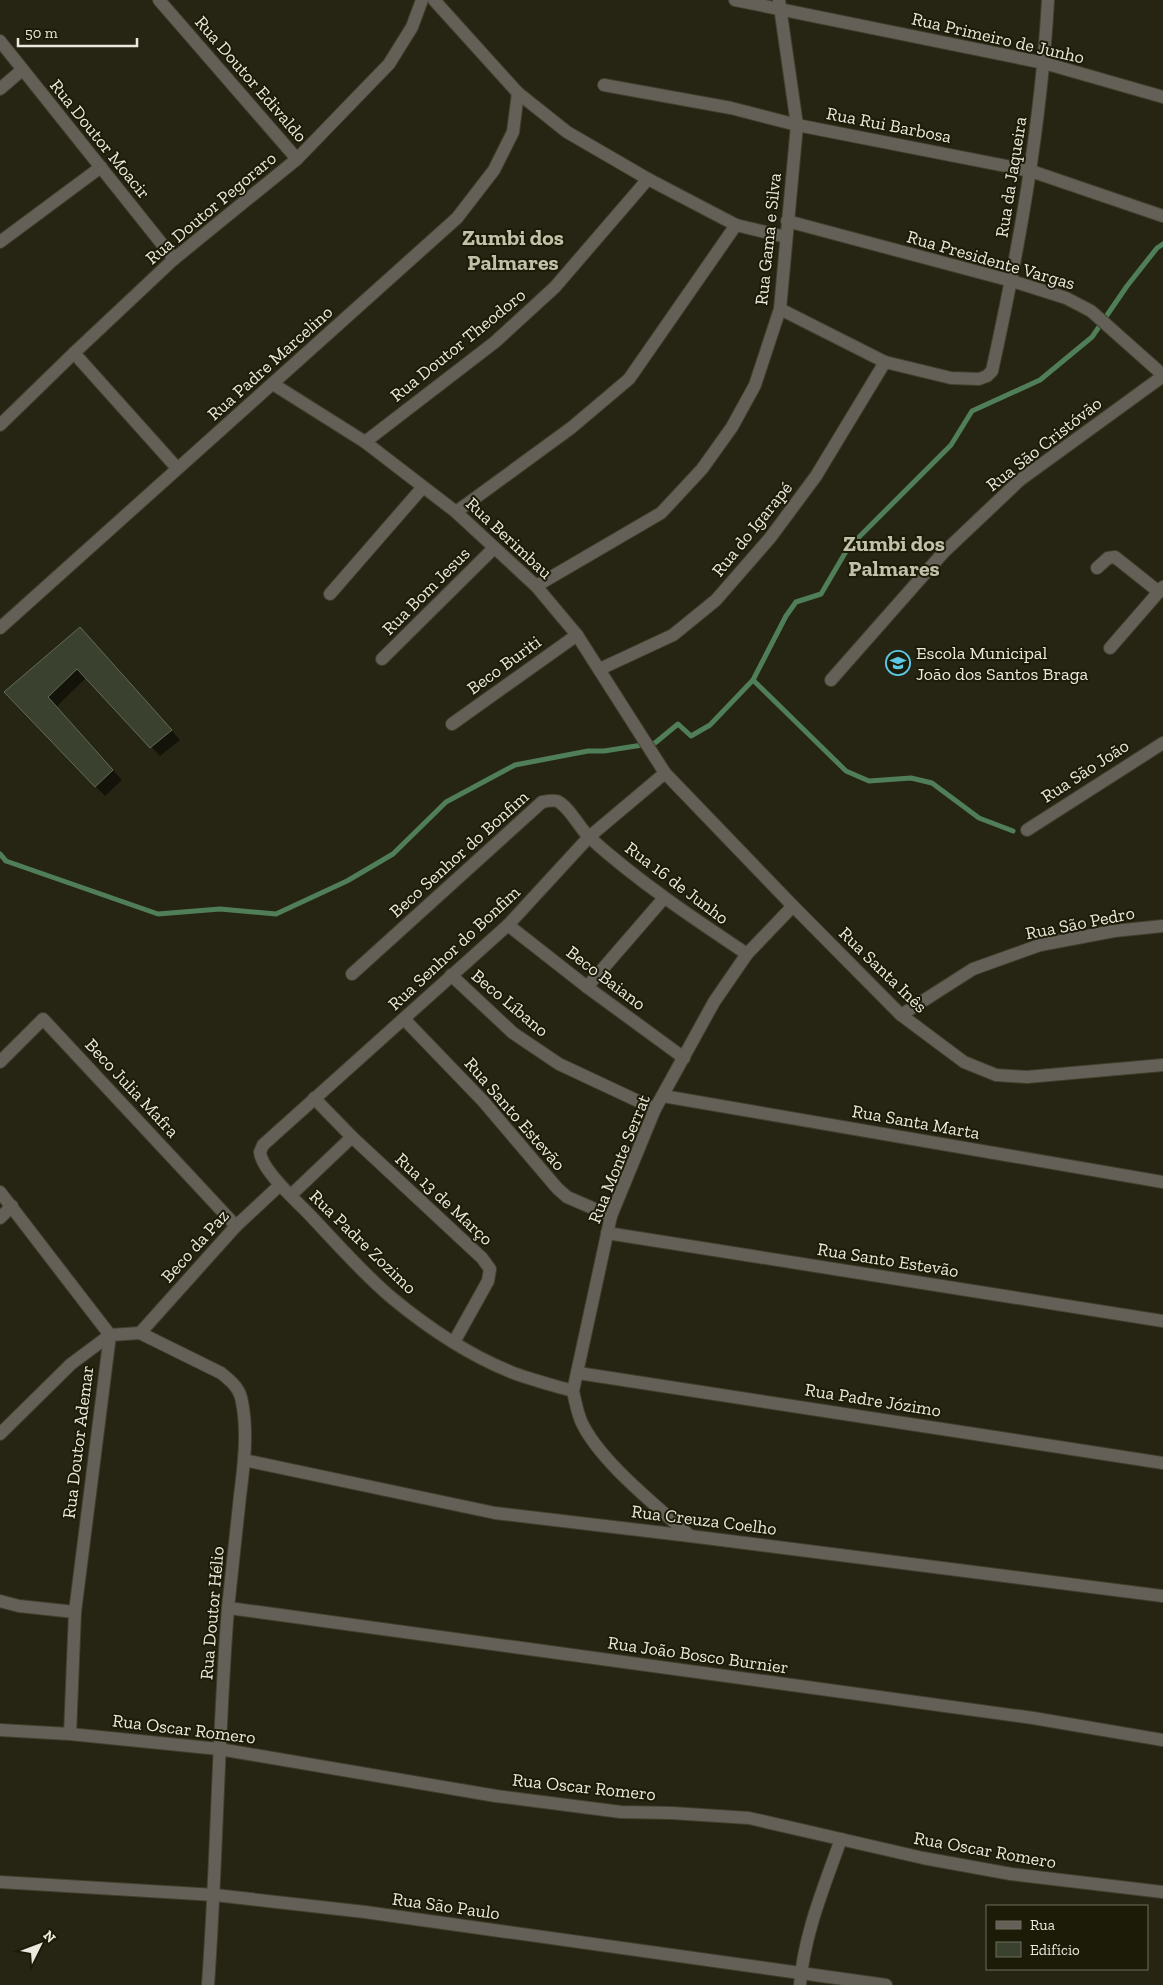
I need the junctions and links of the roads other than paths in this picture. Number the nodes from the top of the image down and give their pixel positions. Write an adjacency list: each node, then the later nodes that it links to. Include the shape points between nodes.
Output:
1 (159, 0): 15 (street, Rua Doutor Edivaldo)
2 (422, 0): 15 (street, Rua Doutor Pegoraro, via 412,27 389,64)
3 (434, 0): 12 (street)
4 (735, 0): 6 (street, Rua Primeiro de Junho)
5 (1048, 0): 8 (street, Rua da Jaqueira)
6 (779, 5): 8 (street, Rua Primeiro de Junho); 14 (street, Rua Gama e Silva)
7 (0, 41): 9 (street, Rua Doutor Moacir)
8 (1044, 63): 13 (street, Rua Primeiro de Junho); 17 (street, Rua da Jaqueira)
9 (22, 70): 11 (street); 16 (street, Rua Doutor Moacir)
10 (604, 85): 14 (street, Rua Rui Barbosa, via 731,108)
11 (0, 89)
12 (518, 93): 18 (street, via 567,132); 30 (street, Rua Padre Marcelino, via 513,132 494,170 458,218)
13 (1163, 97)
14 (797, 125): 17 (street, Rua Rui Barbosa); 20 (street, Rua Gama e Silva)
15 (297, 159): 24 (street, Rua Doutor Pegoraro)
16 (101, 167): 23 (street); 24 (street, Rua Doutor Moacir)
17 (1031, 170): 19 (street, Rua Rui Barbosa); 25 (street, Rua da Jaqueira)
18 (648, 179): 21 (street); 32 (street, Rua Doutor Theodoro, via 555,287 495,342)
19 (1163, 216)
20 (787, 221): 22 (street, Rua Gama e Silva); 25 (street, Rua Presidente Vargas)
21 (736, 225): 22 (street); 35 (street, via 629,379 571,428)
22 (786, 237): 26 (street, Rua Gama e Silva)
23 (0, 242)
24 (174, 259): 27 (street, Rua Doutor Pegoraro)
25 (1012, 281): 28 (street, Rua da Jaqueira, via 992,371 987,376 979,379 951,378); 29 (street, Rua Presidente Vargas, via 1066,298 1091,311)
26 (780, 309): 28 (street); 38 (street, Rua Gama e Silva, via 755,385 732,427 702,469 661,513)
27 (74, 353): 31 (street, Rua Doutor Pegoraro); 33 (street)
28 (885, 362): 45 (street, Rua do Igarapé, via 816,476 770,538 716,600 673,635)
29 (1163, 376): 46 (street, Rua São Cristóvão, via 1020,480 943,553)
30 (273, 384): 32 (street, Rua Berimbau); 33 (street, Rua Padre Marcelino)
31 (0, 425)
32 (365, 442): 34 (street, Rua Berimbau)
33 (177, 468): 41 (street, Rua Padre Marcelino)
34 (423, 487): 35 (street, Rua Berimbau); 40 (street)
35 (456, 512): 36 (street, Rua Berimbau)
36 (494, 548): 38 (street, Rua Berimbau); 44 (street, Rua Bom Jesus)
37 (1097, 568): 39 (street, via 1108,558 1115,557)
38 (536, 586): 42 (street, Rua Berimbau)
39 (1161, 590): 43 (street)
40 (330, 594)
41 (0, 628)
42 (577, 635): 45 (street, Rua Berimbau); 47 (street, Beco Buriti)
43 (1110, 648)
44 (382, 659)
45 (600, 669): 49 (street, Rua Berimbau)
46 (831, 680)
47 (452, 724)
48 (1163, 743): 50 (street, Rua São João)
49 (665, 773): 51 (street, Rua Senhor do Bonfim); 53 (street, Rua Santa Inês)
50 (1027, 830)
51 (588, 837): 52 (street, Rua 16 de Junho); 54 (street, Rua Senhor do Bonfim); 57 (street, Beco Senhor do Bonfim, via 562,804 556,800 542,802)
52 (664, 898): 56 (street, Rua 16 de Junho); 59 (street)
53 (793, 906): 56 (street, Rua Monte Serrat); 60 (street, Rua Santa Inês)
54 (508, 925): 58 (street, Rua Senhor do Bonfim); 59 (street, Beco Baiano)
55 (1163, 926): 60 (street, Rua São Pedro, via 1114,930 1040,945 973,969)
56 (747, 954): 62 (street, Rua Monte Serrat, via 714,1002)
57 (352, 974)
58 (451, 975): 61 (street, Rua Senhor do Bonfim); 67 (street, Beco Líbano, via 513,1033 559,1064)
59 (587, 987): 62 (street, Beco Baiano)
60 (901, 1015): 64 (street, Rua Santa Inês, via 964,1062 996,1075 1027,1077)
61 (404, 1019): 66 (street, Rua Senhor do Bonfim); 75 (street, Rua Santo Estevão, via 483,1101 557,1188 567,1197)
62 (684, 1058): 65 (street, Rua Monte Serrat)
63 (0, 1062): 77 (street, Beco Julia Mafra, via 43,1019)
64 (1163, 1065)
65 (662, 1096): 67 (street, Rua Monte Serrat); 70 (street, Rua Santa Marta)
66 (314, 1098): 68 (street, Rua 13 de Março); 69 (street, Rua Senhor do Bonfim)
67 (655, 1109): 75 (street, Rua Monte Serrat)
68 (352, 1137): 73 (street); 82 (street, Rua 13 de Março, via 490,1269 488,1281)
69 (263, 1145): 71 (street, Rua Padre Zozimo, via 262,1159)
70 (1163, 1182)
71 (280, 1185): 73 (street, Rua Padre Zozimo); 77 (street, Beco da Paz)
72 (0, 1192): 74 (street)
73 (291, 1195): 82 (street, Rua Padre Zozimo, via 392,1298)
74 (12, 1206): 76 (street); 81 (street)
75 (611, 1216): 78 (street, Rua Monte Serrat)
76 (0, 1218)
77 (236, 1226): 80 (street, Beco da Paz)
78 (607, 1233): 79 (street, Rua Santo Estevão); 83 (street, Rua Monte Serrat)
79 (1163, 1321)
80 (140, 1333): 81 (street, Rua Doutor Hélio); 86 (street, Rua Doutor Hélio, via 232,1382 243,1403)
81 (110, 1334): 85 (street, via 71,1364); 92 (street, Rua Doutor Ademar)
82 (454, 1342): 84 (street, Rua Padre Zozimo, via 512,1373)
83 (578, 1373): 84 (street, Rua Monte Serrat); 87 (street, Rua Padre Józimo)
84 (573, 1391): 88 (street, Rua Monte Serrat, via 579,1416 595,1444)
85 (0, 1434)
86 (244, 1460): 88 (street, Rua Creuza Coelho, via 495,1513); 91 (street, Rua Doutor Hélio)
87 (1163, 1463)
88 (690, 1536): 89 (street, Rua Creuza Coelho)
89 (1163, 1596)
90 (0, 1601): 92 (street)
91 (228, 1608): 95 (street, Rua João Bosco Burnier, via 1033,1718); 96 (street, Rua Doutor Hélio)
92 (75, 1612): 94 (street, Rua Doutor Ademar)
93 (0, 1730): 94 (street, Rua Oscar Romero)
94 (70, 1734): 96 (street, Rua Oscar Romero)
95 (1163, 1740)
96 (219, 1749): 97 (street, Rua Oscar Romero, via 496,1796 602,1810 748,1818); 100 (street, Rua Doutor Hélio)
97 (841, 1839): 99 (street, Rua Oscar Romero, via 1011,1874); 101 (street, via 816,1908)
98 (0, 1882): 100 (street, Rua São Paulo)
99 (1163, 1892)
100 (215, 1895): 101 (street, Rua São Paulo, via 365,1912); 102 (street, Rua Doutor Hélio)
101 (800, 1979): 103 (street, Rua São Paulo)
102 (208, 1985)
103 (886, 1985)

